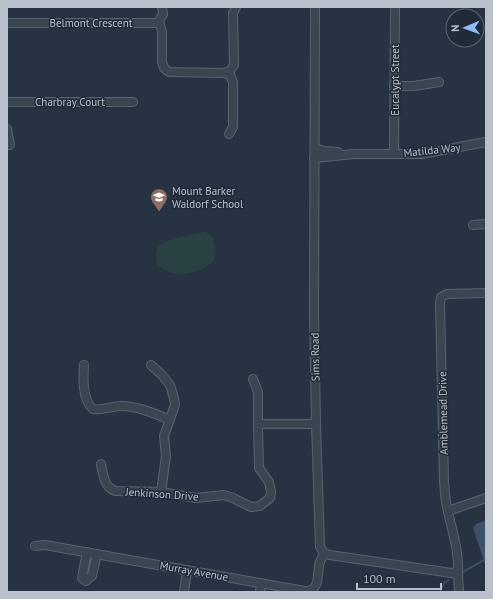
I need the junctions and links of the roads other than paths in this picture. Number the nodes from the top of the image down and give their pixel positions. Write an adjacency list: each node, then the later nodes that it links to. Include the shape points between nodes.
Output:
1 (162, 7): 5 (street, via 163,14)
2 (236, 7): 7 (street, via 233,13 234,65 230,71)
3 (315, 7): 16 (street, Sims Road)
4 (395, 7): 9 (street, Eucalypt Street)
5 (159, 22): 6 (street, Belmont Crescent); 7 (street, via 162,32 162,62 169,72)
6 (7, 23)
7 (223, 73): 13 (street, via 230,75 233,82 233,127)
8 (439, 82): 9 (street)
9 (394, 86): 18 (street, Eucalypt Street)
10 (7, 102): 11 (street, Charbray Court)
11 (133, 102)
12 (7, 129): 15 (street)
13 (229, 134)
14 (486, 142): 18 (street, Matilda Way, via 422,154)
15 (10, 145)
16 (315, 148): 17 (street, Matilda Way); 19 (street, Sims Road)
17 (354, 154): 18 (street, Matilda Way); 19 (street, Matilda Way)
18 (394, 154)
19 (314, 158): 28 (street, Sims Road)
20 (486, 224): 21 (street)
21 (473, 225)
22 (486, 293): 32 (street, Amblemead Drive, via 447,294 441,297 444,482)
23 (84, 365): 26 (street, via 83,378 87,401 93,409 121,406)
24 (151, 365): 26 (street, via 162,375 173,392 174,405)
25 (253, 379): 27 (street, via 258,392)
26 (169, 420): 30 (street, via 164,436 166,456)
27 (258, 424): 28 (street); 30 (street, Jenkinson Drive, via 259,468 269,482 271,492 265,503 251,507 224,495 196,498)
28 (316, 424): 35 (street, Sims Road, via 319,536 320,547)
29 (101, 464): 30 (street, Jenkinson Drive, via 110,489)
30 (161, 492)
31 (486, 498): 32 (street)
32 (448, 511): 38 (street, Amblemead Drive, via 456,541)
33 (35, 546): 34 (street, Murray Avenue, via 45,545)
34 (87, 552): 36 (street, Murray Avenue); 36 (street, via 82,578 86,581 92,576)
35 (324, 553): 38 (street); 39 (street, Murray Avenue, via 319,562 317,584 310,591)
36 (96, 554): 37 (street, Murray Avenue)
37 (186, 570): 39 (street, Murray Avenue); 40 (street)
38 (458, 574): 42 (street)
39 (261, 583): 41 (street)
40 (184, 592)
41 (260, 592)
42 (459, 592)

